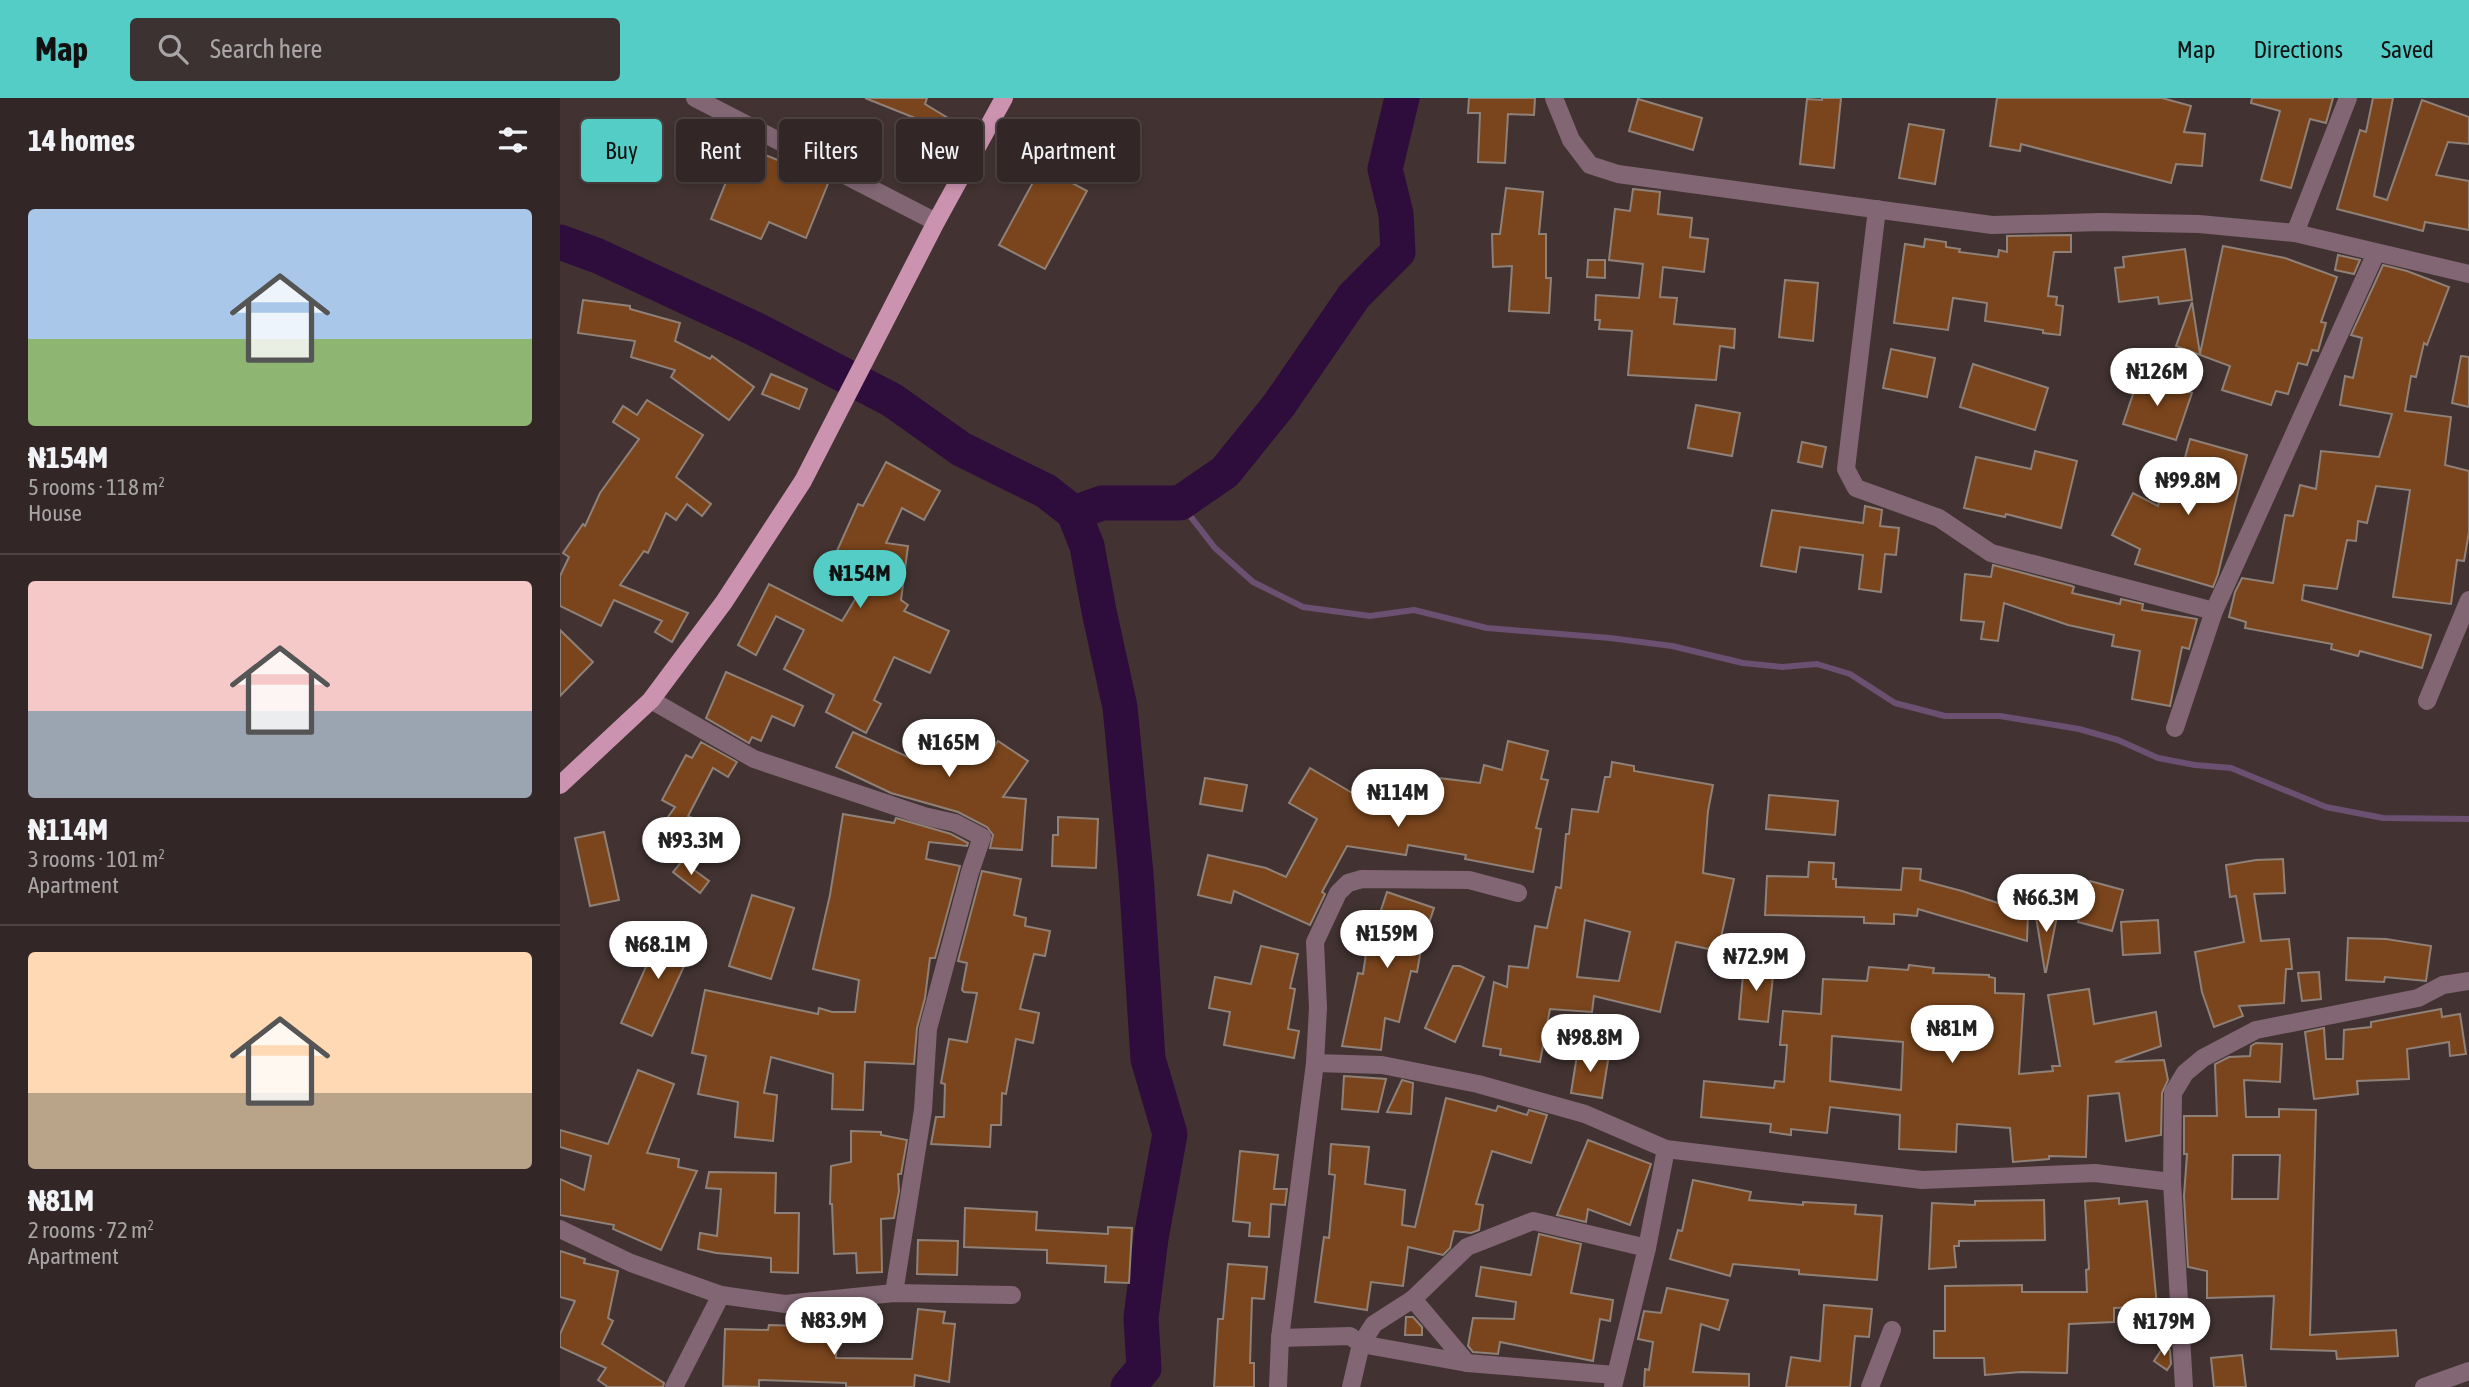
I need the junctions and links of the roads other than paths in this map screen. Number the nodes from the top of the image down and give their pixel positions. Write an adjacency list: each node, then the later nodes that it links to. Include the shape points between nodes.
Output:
1 (695, 98): 6 (street)
2 (1004, 98): 6 (main road)
3 (1553, 98): 5 (street, via 1571,140 1590,165 1618,174)
4 (2348, 98): 7 (street)
5 (1877, 209): 7 (street, via 1992,225 2199,224); 11 (street, via 1846,468 1856,488 1939,518 1991,553)
6 (936, 222): 13 (main road, via 803,481 724,602)
7 (2295, 233): 8 (street)
8 (2376, 253): 9 (street); 11 (street)
9 (2469, 274)
10 (2469, 600): 12 (street)
11 (2214, 611): 15 (street)
12 (2464, 627): 14 (street)
13 (651, 700): 16 (main road); 24 (street, via 754,759 955,823 982,836 928,1029 923,1111)
14 (2427, 701)
15 (2175, 728)
16 (560, 785)
17 (1518, 893): 19 (street, via 1469,880 1362,879 1348,883 1338,893 1315,942)
18 (2469, 981): 21 (street, via 2443,985 2418,998 2256,1030 2203,1058 2185,1073 2173,1093)
19 (1315, 1063): 20 (street, via 1382,1065 1478,1084 1585,1114); 29 (street)
20 (1666, 1149): 21 (street, via 1923,1180 2095,1173); 23 (street)
21 (2172, 1182): 38 (street)
22 (560, 1229): 25 (street, via 631,1263)
23 (1647, 1248): 27 (street, via 1533,1221 1467,1247); 33 (street)
24 (894, 1293): 25 (street, via 785,1304); 26 (street)
25 (721, 1295): 34 (street)
26 (1012, 1295)
27 (1413, 1299): 30 (street, via 1374,1324); 31 (street)
28 (1892, 1330): 37 (street)
29 (1280, 1338): 30 (street, via 1350,1336); 35 (street)
30 (1361, 1344): 31 (street); 36 (street)
31 (1467, 1363): 33 (street)
32 (2469, 1371): 39 (street)
33 (1614, 1381)
34 (674, 1387)
35 (1278, 1387)
36 (1351, 1387)
37 (1870, 1387)
38 (2184, 1387)
39 (2424, 1387)

